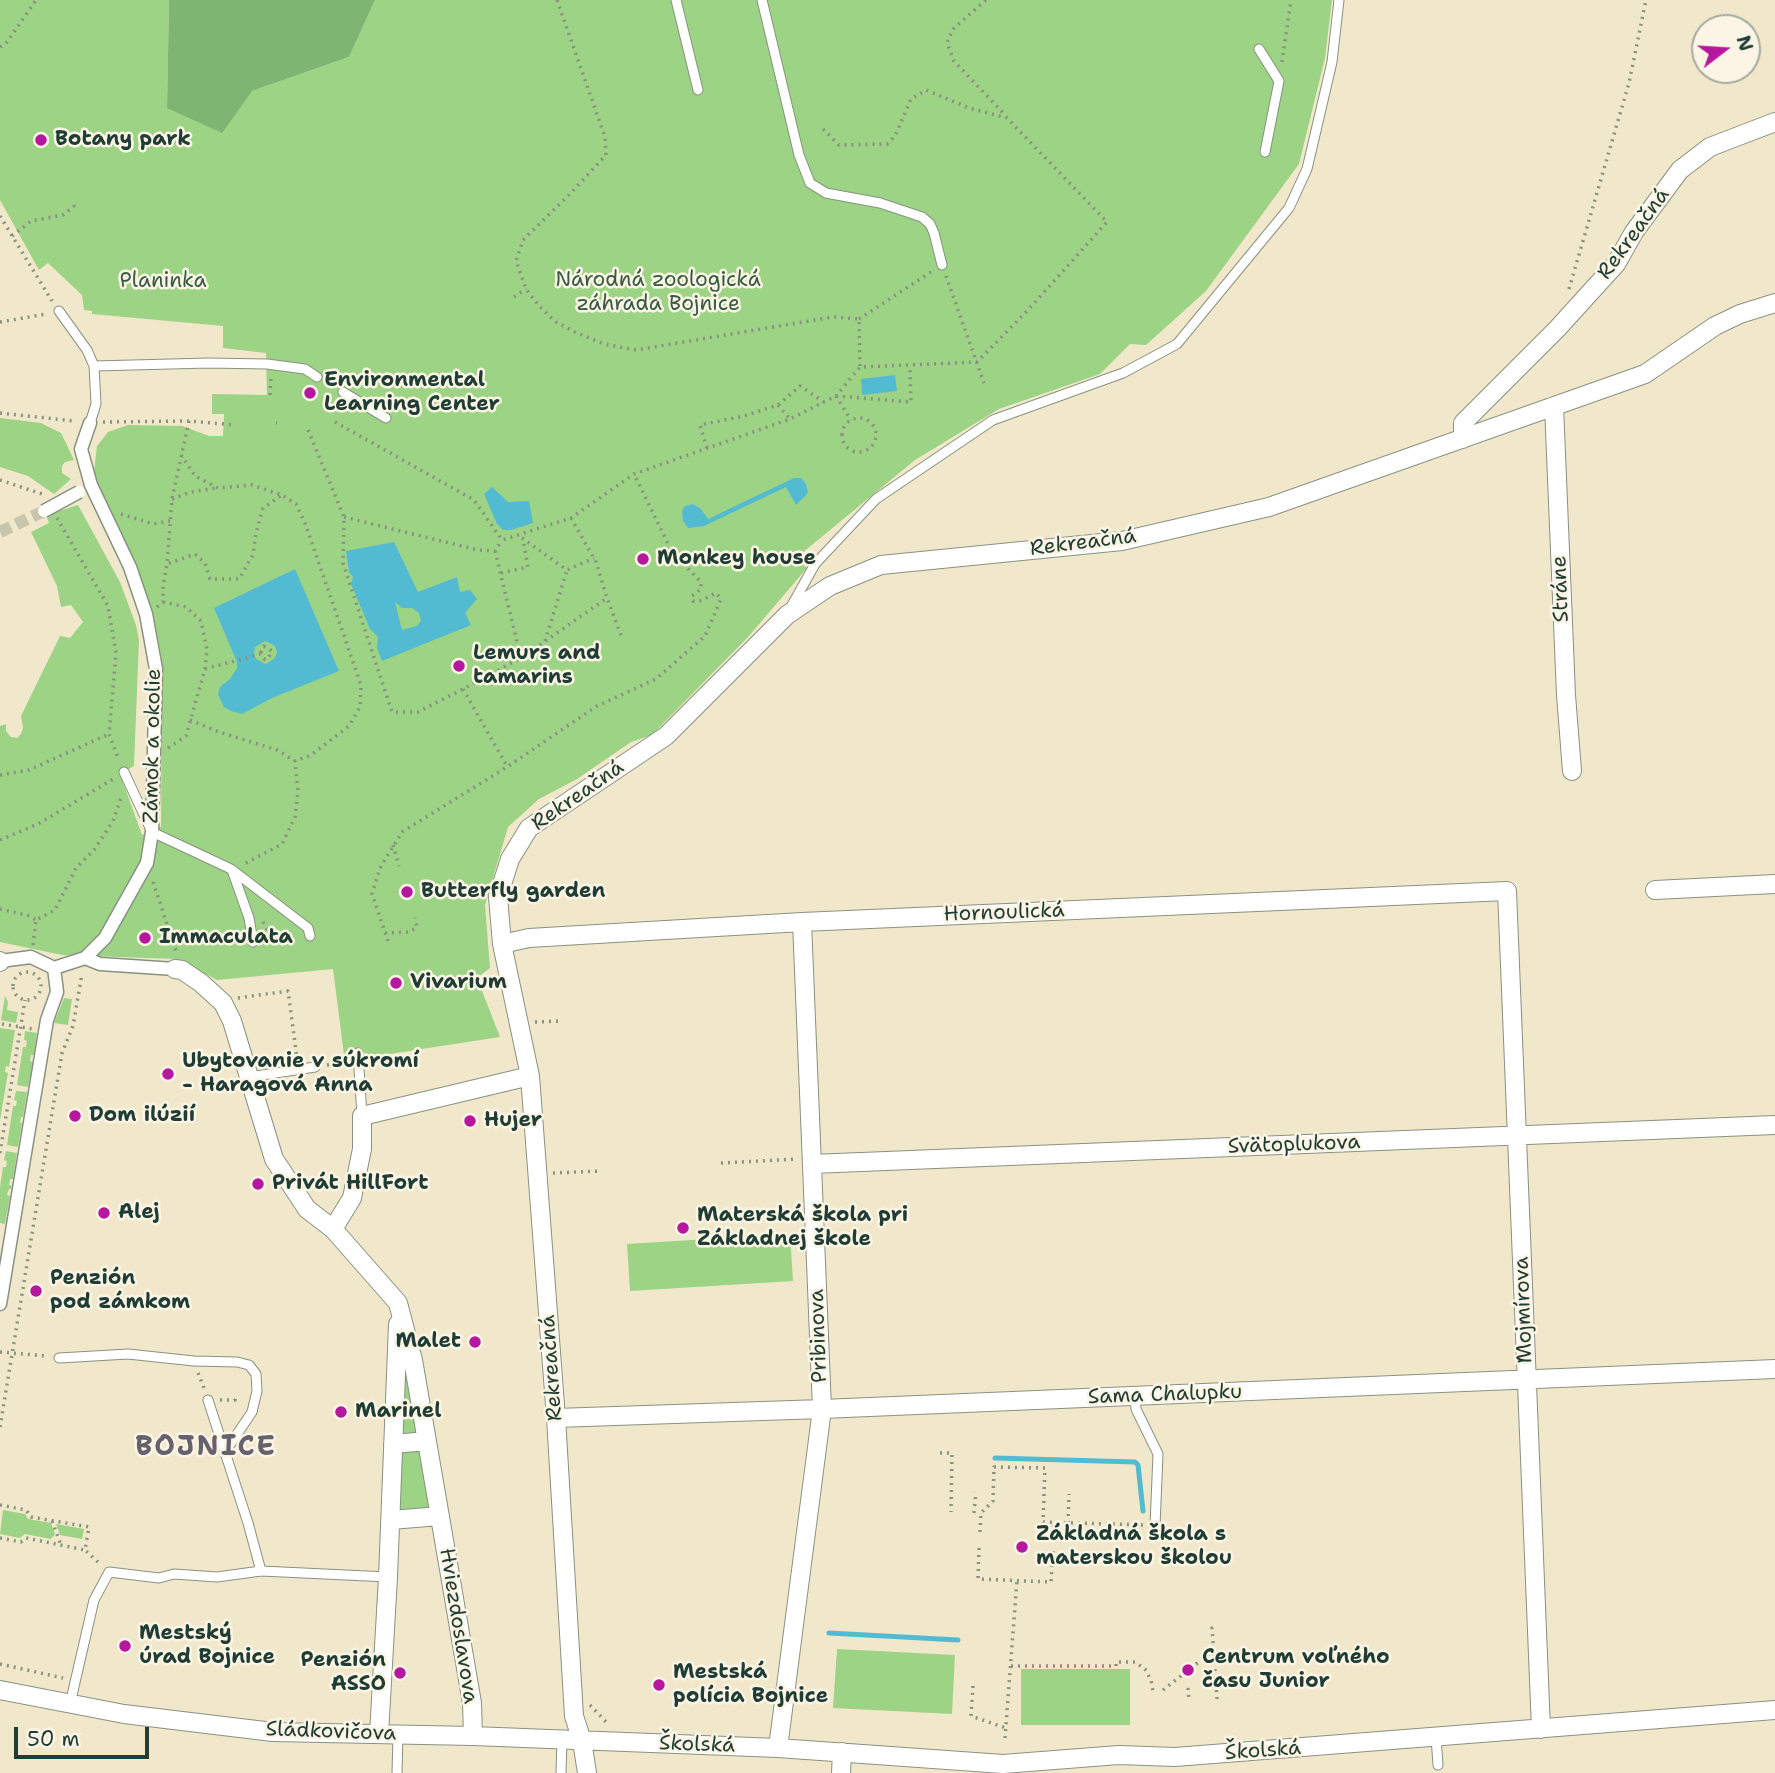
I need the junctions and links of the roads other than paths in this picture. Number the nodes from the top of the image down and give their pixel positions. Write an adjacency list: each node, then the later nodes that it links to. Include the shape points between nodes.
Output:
1 (676, 0): 5 (lane)
2 (761, 0): 8 (lane, via 810,183 826,193 922,217 934,233)
3 (1339, 0): 20 (lane, via 1332,62 1307,169 1289,208 1177,344 1123,373 992,421 876,499 815,564)
4 (1259, 49): 7 (lane, via 1279,81)
5 (698, 90)
6 (1775, 122): 17 (street, Rekreačná, via 1710,147 1680,170 1616,264 1463,423)
7 (1265, 152)
8 (942, 265)
9 (1775, 303): 14 (street, Rekreačná, via 1715,326 1645,374)
10 (59, 311): 11 (lane)
11 (94, 366): 12 (lane, via 267,364 305,369); 16 (lane, via 96,404)
12 (317, 377)
13 (344, 392): 15 (lane)
14 (1554, 407): 17 (street, Rekreačná); 21 (street, Stráne)
15 (386, 418)
16 (90, 423): 18 (street, Zámok a okolie, via 81,449)
17 (1463, 439): 20 (street, Rekreačná, via 1269,507 1122,541 881,565 830,586)
18 (92, 485): 19 (street, bridge); 23 (street, Zámok a okolie, via 130,568 146,614 156,669)
19 (44, 511)
20 (787, 615): 31 (street, Rekreačná, via 666,736 529,828 510,859 498,897)
21 (1572, 771)
22 (126, 775): 23 (lane)
23 (152, 832): 24 (lane); 32 (street, Zámok a okolie, via 148,863 105,938)
24 (231, 869): 29 (lane, via 308,928); 30 (lane)
25 (1775, 884): 26 (street)
26 (1655, 890)
27 (1507, 891): 28 (street, Hornoulická); 42 (street, Mojmírova)
28 (802, 922): 31 (street, Hornoulická); 43 (street, Pribinova)
29 (310, 936)
30 (253, 942)
31 (502, 943): 38 (street, Rekreačná)
32 (85, 958): 34 (street); 35 (street, via 100,964)
33 (0, 961): 34 (street, via 31,957)
34 (54, 968): 46 (street, via 57,992 47,1020)
35 (178, 969): 39 (street, Hviezdoslavova, via 223,1003)
36 (358, 1057): 40 (lane)
37 (315, 1067): 39 (lane)
38 (530, 1076): 40 (street); 53 (street, Rekreačná)
39 (249, 1077): 44 (street, Hviezdoslavova, via 274,1159 307,1209)
40 (362, 1116): 44 (street, via 362,1149 352,1198)
41 (1775, 1125): 42 (street, Svätoplukova)
42 (1517, 1136): 43 (street, Svätoplukova); 49 (street, Mojmírova)
43 (812, 1161): 52 (street, Pribinova)
44 (333, 1229): 45 (street, Hviezdoslavova)
45 (398, 1303): 54 (street, Hviezdoslavova); 55 (street)
46 (0, 1304)
47 (59, 1358): 56 (lane, via 128,1354 249,1365 257,1382 252,1412)
48 (1775, 1369): 49 (street, Sama Chalupku)
49 (1526, 1380): 50 (street, Sama Chalupku); 65 (street, Mojmírova)
50 (1135, 1396): 52 (street, Sama Chalupku); 59 (lane, via 1136,1409 1158,1454)
51 (208, 1400): 56 (lane)
52 (822, 1409): 53 (street, Sama Chalupku); 72 (street, Pribinova)
53 (556, 1418): 71 (street, Rekreačná, via 574,1716)
54 (427, 1441): 55 (street); 57 (street, Hviezdoslavova)
55 (393, 1444): 58 (street)
56 (225, 1452): 60 (lane)
57 (440, 1516): 58 (street); 68 (street, Hviezdoslavova, via 472,1703)
58 (391, 1520): 61 (street)
59 (1154, 1526)
60 (261, 1571): 61 (lane); 63 (lane, via 159,1578 109,1572 94,1600)
61 (388, 1577): 66 (street)
62 (0, 1690): 63 (street, Sládkovičova)
63 (70, 1704): 66 (street, Sládkovičova, via 273,1732)
64 (1775, 1710): 65 (street, Školská)
65 (1541, 1729): 69 (street, Školská)
66 (379, 1734): 67 (street, Sládkovičova)
67 (398, 1735): 68 (street, Sládkovičova); 75 (lane)
68 (473, 1736): 70 (street, Sládkovičova)
69 (1436, 1737): 73 (street, Školská, via 1175,1757 1119,1755 1003,1764); 74 (lane)
70 (562, 1740): 71 (street, Sládkovičova); 76 (lane)
71 (582, 1741): 72 (street, Školská); 77 (street, Rekreačná)
72 (778, 1748): 73 (street, Školská)
73 (842, 1752): 78 (street)
74 (1438, 1766)
75 (397, 1773)
76 (561, 1773)
77 (587, 1773)
78 (841, 1773)

